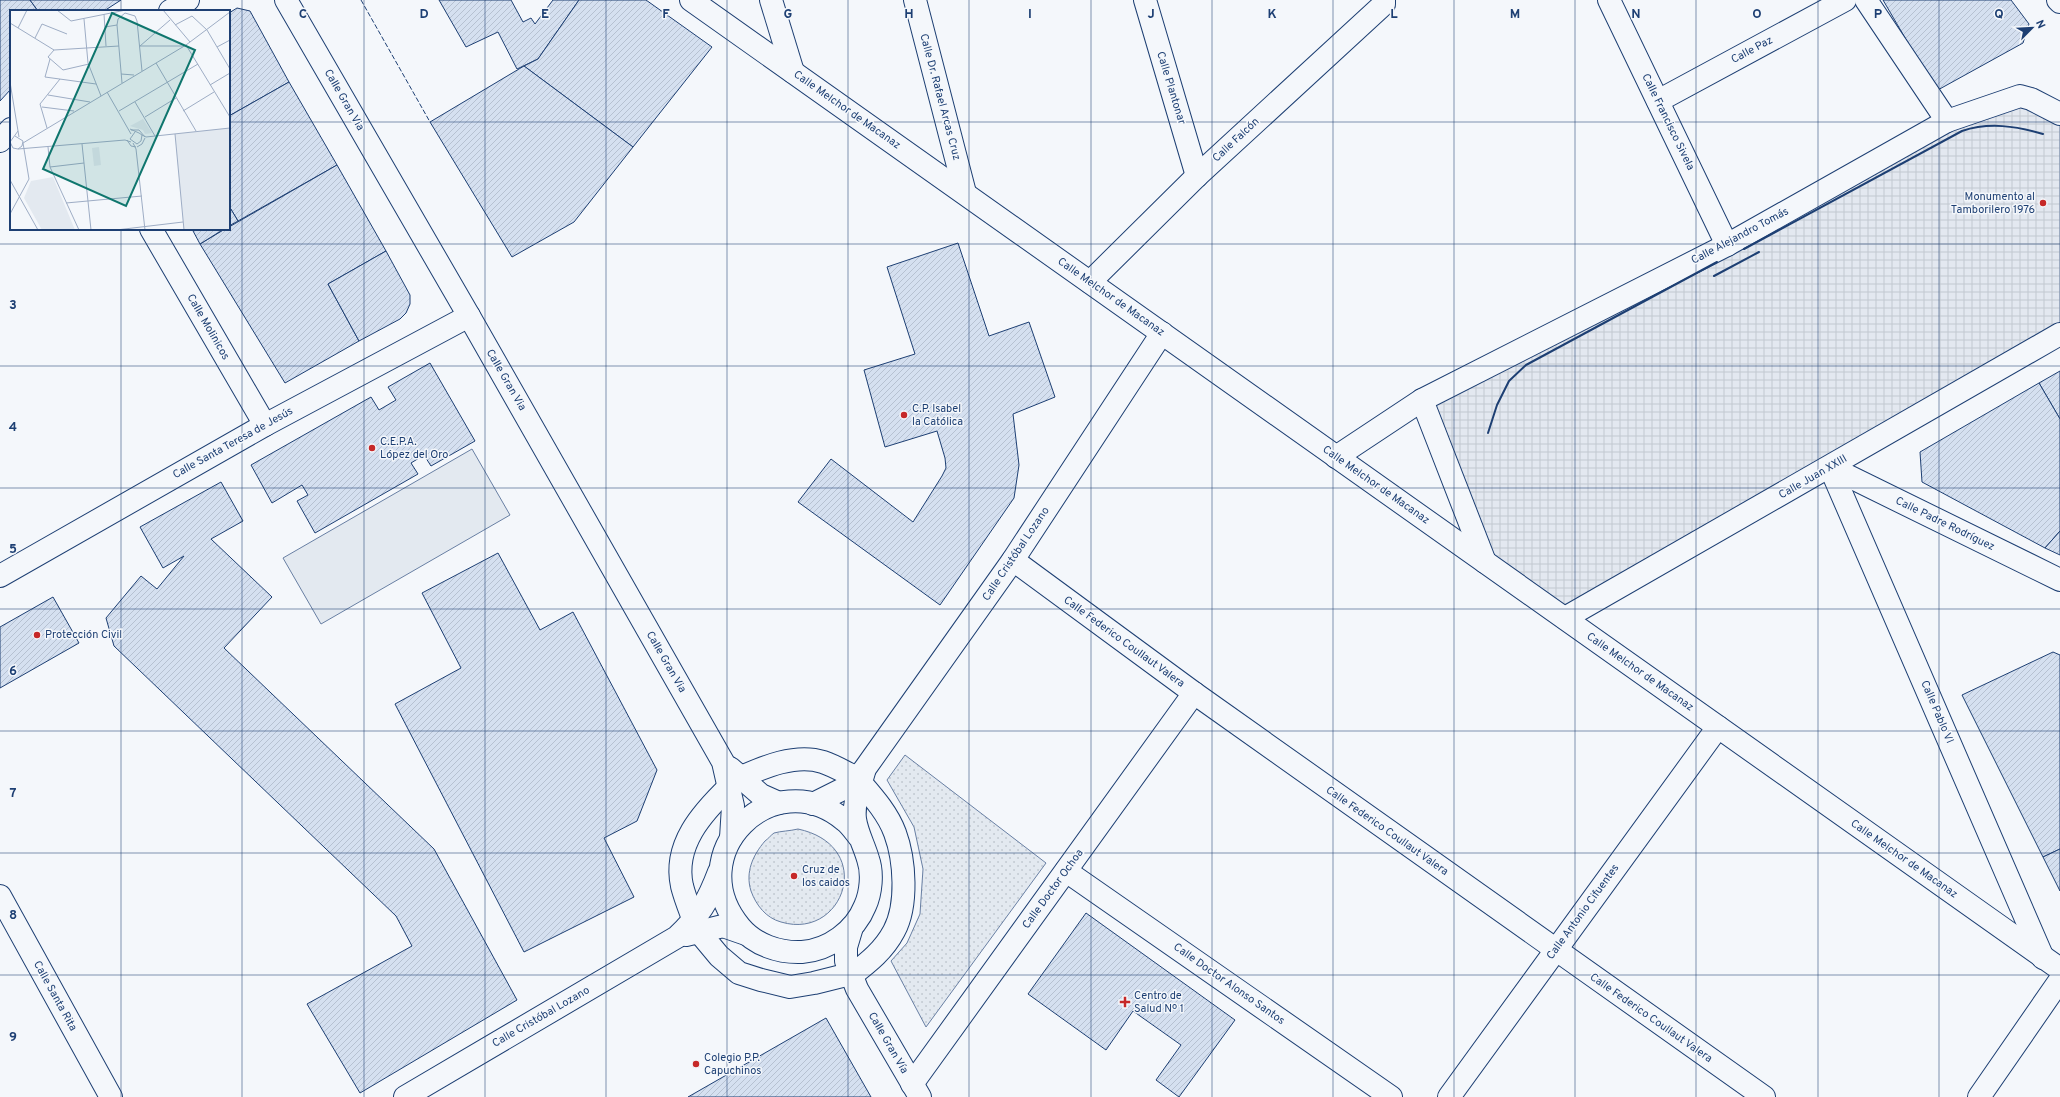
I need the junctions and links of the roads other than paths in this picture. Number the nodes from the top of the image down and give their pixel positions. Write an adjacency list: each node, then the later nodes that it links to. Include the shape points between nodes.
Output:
1 (188, 0): 11 (street)
2 (286, 0): 23 (street, Calle Gran Via)
3 (691, 0): 12 (street, Calle Melchor de Macanaz)
4 (771, 0): 12 (street)
5 (915, 0): 19 (street, Calle Dr. Rafael Arcas Cruz)
6 (1145, 0): 18 (street, Calle Plantonar)
7 (1609, 0): 13 (street, Calle Francisco Sivela)
8 (1845, 0): 13 (street, Calle Paz)
9 (1866, 0): 15 (street)
10 (1383, 1): 18 (street, Calle Falcón)
11 (172, 10)
12 (793, 72): 19 (street, Calle Melchor de Macanaz)
13 (1658, 101): 21 (street, Calle Francisco Sivela)
14 (2060, 114): 15 (street, Calle Alejandro Tomás, via 2020,96)
15 (1947, 121): 21 (street, Calle Alejandro Tomás)
16 (10, 131): 17 (street)
17 (0, 141)
18 (1197, 176): 22 (street, Calle Falcón)
19 (965, 194): 22 (street, Calle Melchor de Macanaz)
20 (152, 230): 27 (street, Calle Molinicos)
21 (1727, 245): 26 (street, Calle Alejandro Tomás)
22 (1090, 282): 24 (street, Calle Melchor de Macanaz)
23 (470, 316): 27 (street, Calle Santa Teresa de Jesús); 38 (street, Calle Gran Via)
24 (1162, 333): 28 (street, Calle Melchor de Macanaz); 30 (street, Calle Cristóbal Lozano)
25 (2060, 334): 29 (street, Calle Juan XXIII)
26 (1422, 400): 28 (street, Calle Alejandro Tomás); 31 (street)
27 (265, 425): 32 (street, Calle Santa Teresa de Jesús)
28 (1336, 457): 31 (street, Calle Melchor de Macanaz)
29 (1830, 467): 33 (street, Calle Padre Rodríguez); 34 (street, Calle Juan XXIII); 51 (street, Calle Pablo VI)
30 (1013, 560): 35 (street, Calle Federico Coullaut Valera); 37 (street, Calle Cristóbal Lozano)
31 (1485, 562): 34 (street, Calle Melchor de Macanaz)
32 (0, 576)
33 (2060, 580)
34 (1565, 618): 36 (street, Calle Melchor de Macanaz)
35 (1194, 693): 44 (street, Calle Doctor Ochoa); 49 (street, Calle Federico Coullaut Valera)
36 (1718, 727): 49 (street, Calle Antonio Cifuentes); 51 (street, Calle Melchor de Macanaz)
37 (861, 777): 38 (street, via 822,762 793,760 769,764); 40 (street, via 849,786); 42 (street, via 855,818); 52 (street, via 895,833 904,872 902,904 894,930 878,955)
38 (734, 782): 39 (street); 41 (street, Calle Gran Via); 46 (street, via 704,812 687,837 681,860 682,885)
39 (778, 803): 40 (street); 41 (street, via 757,812 738,827)
40 (812, 804): 42 (street, via 825,807 845,820)
41 (731, 838): 43 (street)
42 (860, 838): 47 (street, via 869,860 870,884 865,906)
43 (720, 870): 46 (street); 48 (street, via 722,894 730,915)
44 (1066, 871): 54 (street, Calle Doctor Ochoa); 57 (street, Calle Doctor Alonso Santos)
45 (0, 896): 55 (street, Calle Santa Rita)
46 (696, 927): 48 (street, Calle Cristóbal Lozano, via 723,926); 52 (street, via 719,956 739,973 790,987); 56 (street, Calle Cristóbal Lozano)
47 (852, 927): 50 (street, via 834,942 813,951); 52 (street, via 846,947)
48 (746, 934): 50 (street, via 766,947)
49 (1555, 950): 58 (street, Calle Antonio Cifuentes); 59 (street, Calle Federico Coullaut Valera)
50 (803, 952): 52 (street, via 824,962)
51 (2052, 963)
52 (850, 980): 54 (street, Calle Gran Vía)
53 (2060, 980): 60 (street)
54 (916, 1090)
55 (111, 1097)
56 (405, 1097)
57 (1391, 1097)
58 (1450, 1097)
59 (1764, 1097)
60 (1979, 1097)

